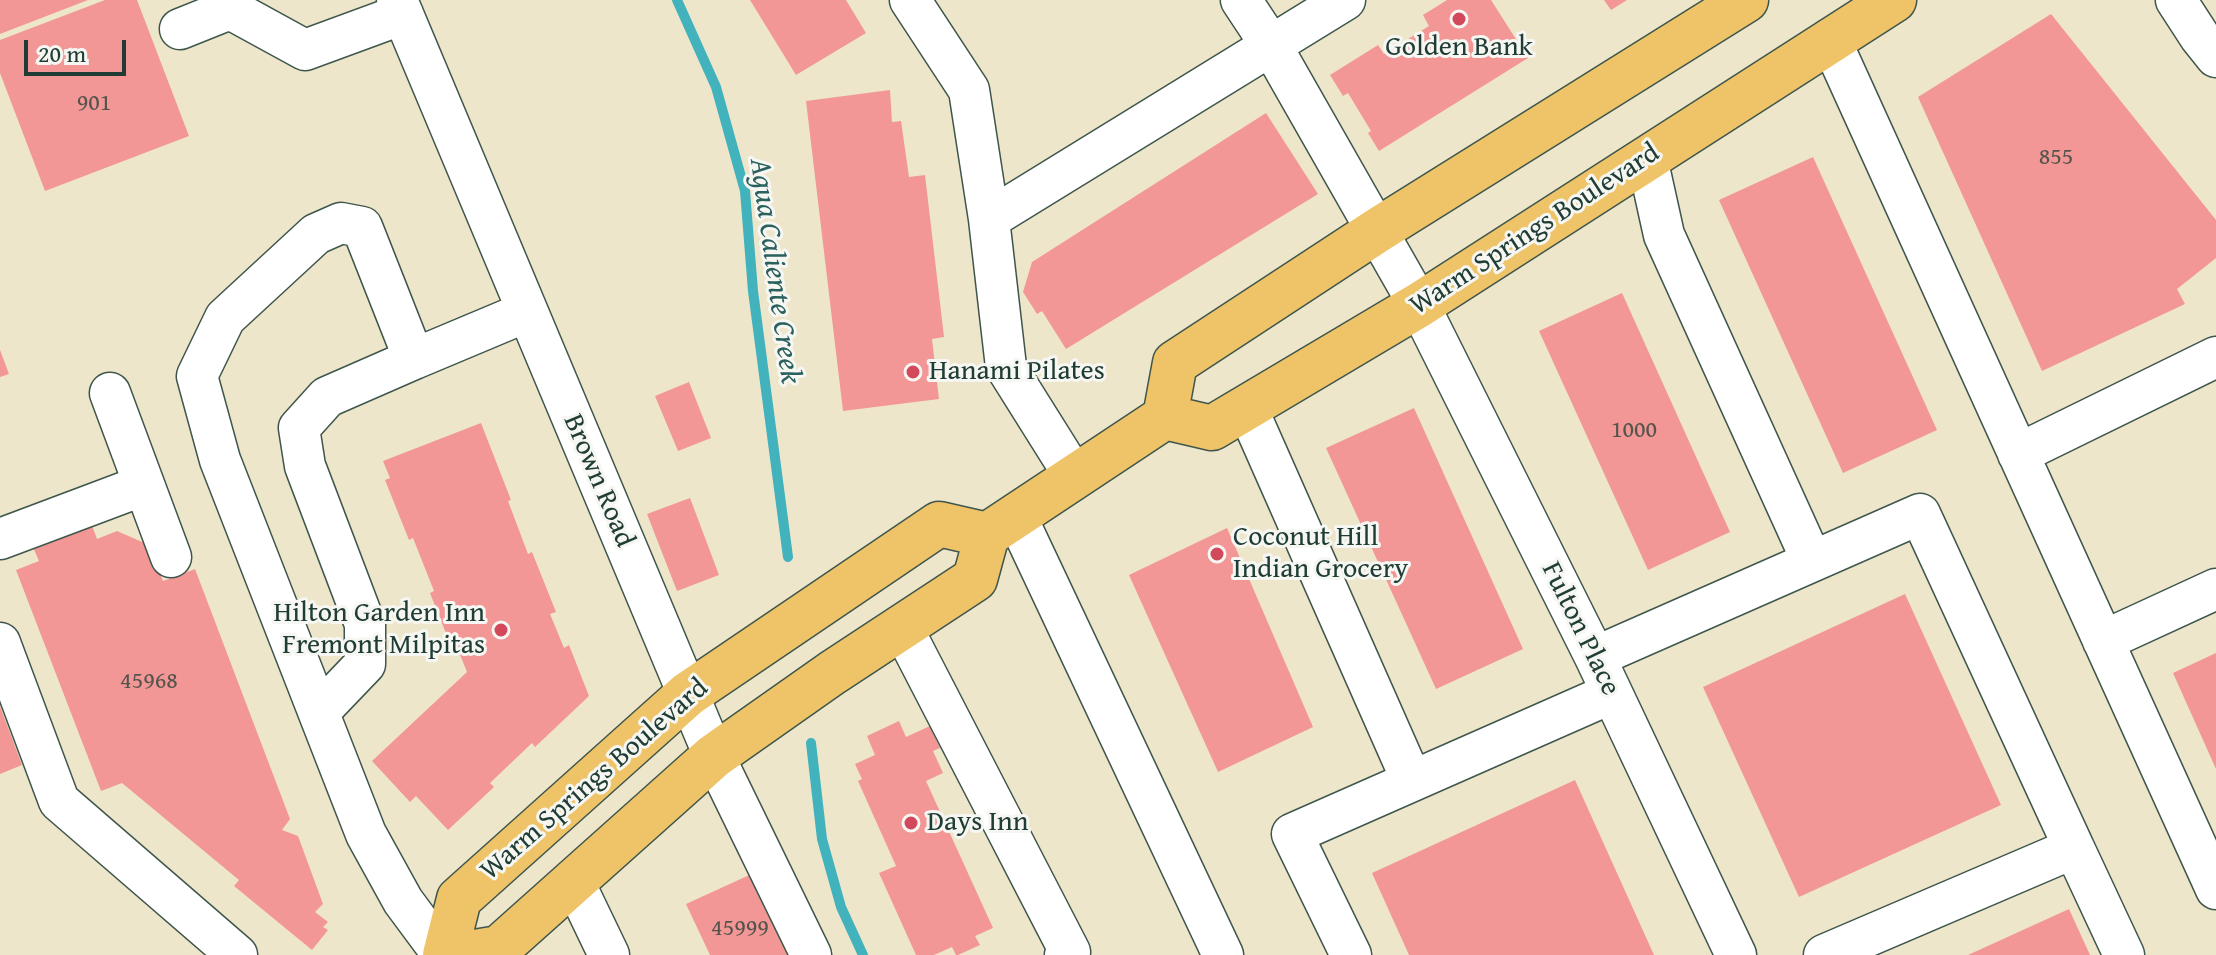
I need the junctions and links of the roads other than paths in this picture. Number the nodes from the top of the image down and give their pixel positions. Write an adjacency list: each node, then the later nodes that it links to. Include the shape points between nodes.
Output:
1 (910, 0): 13 (street, via 969,90)
2 (1241, 0): 10 (street, Fulton Place)
3 (1345, 0): 10 (street)
4 (1746, 0): 14 (main road)
5 (1894, 0): 9 (main road, Warm Springs Boulevard)
6 (2176, 0): 11 (street)
7 (400, 7): 8 (street, via 305,50 230,9); 16 (street, Brown Road)
8 (180, 29)
9 (1830, 39): 12 (main road, Warm Springs Boulevard); 22 (street)
10 (1272, 47): 13 (street); 14 (street, Fulton Place)
11 (2215, 54)
12 (1647, 158): 15 (main road, Warm Springs Boulevard); 28 (street, via 1664,235)
13 (989, 219): 23 (street, via 1006,367)
14 (1378, 230): 15 (street, Fulton Place); 21 (main road, via 1175,363)
15 (1419, 305): 20 (main road, Warm Springs Boulevard); 33 (street, Fulton Place)
16 (526, 312): 18 (street); 35 (street, Brown Road)
17 (2216, 357): 22 (street)
18 (414, 359): 36 (street, via 327,397 299,428 305,466 365,624 365,664); 36 (street, via 362,227 341,223 316,234 225,318 197,376 220,460)
19 (110, 393): 24 (street)
20 (1247, 408): 21 (main road, Warm Springs Boulevard, via 1212,428); 38 (street)
21 (1165, 417): 23 (main road)
22 (2018, 454): 31 (street)
23 (1075, 477): 25 (main road)
24 (144, 485): 26 (street); 27 (street)
25 (1001, 526): 30 (main road, via 975,579); 35 (main road, Warm Springs Boulevard, via 939,524); 48 (street)
26 (0, 539)
27 (171, 557)
28 (1812, 561): 33 (street); 39 (street, via 1920,514)
29 (2216, 589): 31 (street)
30 (903, 629): 37 (main road); 47 (street, via 1070,952)
31 (2103, 641): 41 (street)
32 (0, 643): 42 (street, via 59,801)
33 (1595, 657): 34 (street, Fulton Place)
34 (1612, 693): 38 (street); 50 (street, Fulton Place)
35 (688, 694): 37 (street, Brown Road); 43 (main road, Warm Springs Boulevard, via 459,899)
36 (319, 712): 43 (street, via 366,834 403,901)
37 (714, 756): 40 (main road); 46 (street, Brown Road)
38 (1412, 781): 49 (street, via 1292,834)
39 (2074, 848): 51 (street); 52 (street)
40 (573, 880): 44 (main road, via 499,948); 45 (street)
41 (2216, 889)
42 (237, 955)
43 (444, 955)
44 (457, 955)
45 (609, 955)
46 (811, 955)
47 (1065, 955)
48 (1223, 955)
49 (1351, 955)
50 (1736, 955)
51 (1824, 955)
52 (2124, 955)

